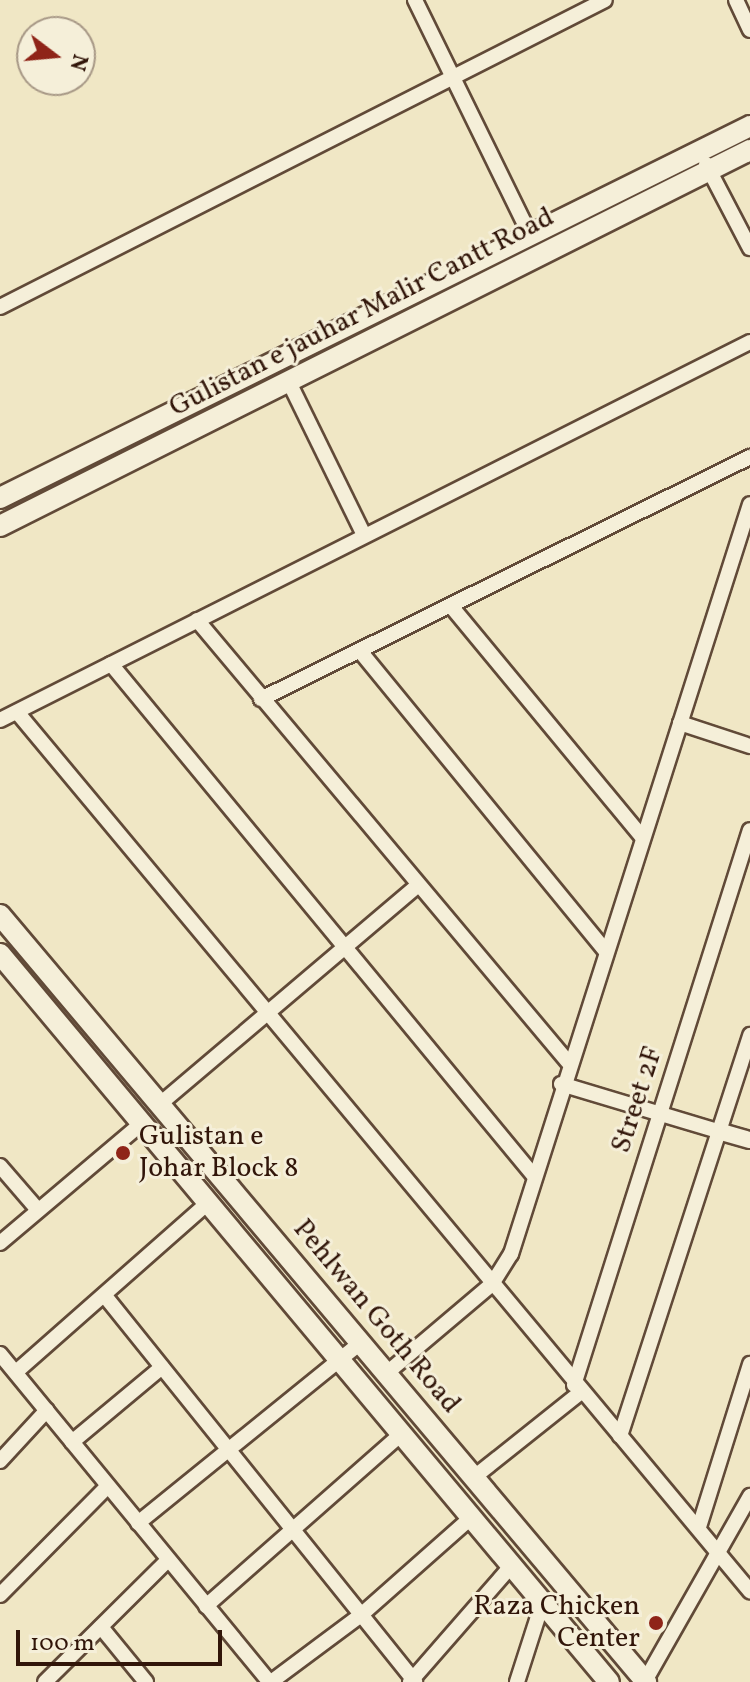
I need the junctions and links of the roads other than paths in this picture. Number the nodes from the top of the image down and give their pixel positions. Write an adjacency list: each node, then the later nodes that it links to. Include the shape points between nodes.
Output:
1 (415, 0): 5 (street)
2 (605, 0): 5 (street)
3 (736, 0): 4 (street)
4 (750, 30)
5 (453, 80): 9 (street); 11 (street)
6 (750, 126): 8 (main road, Gulistan e jauhar Malir Cantt Road)
7 (750, 150): 8 (main road, Gulistan e jauhar Malir Cantt Road)
8 (704, 161): 9 (main road, Gulistan e jauhar Malir Cantt Road); 10 (street); 13 (main road, Gulistan e jauhar Malir Cantt Road)
9 (531, 237): 15 (main road, Gulistan e jauhar Malir Cantt Road)
10 (750, 248)
11 (0, 307)
12 (750, 342): 18 (street)
13 (289, 382): 17 (main road, Gulistan e jauhar Malir Cantt Road); 18 (street)
14 (750, 457): 19 (street)
15 (0, 498)
16 (750, 504): 26 (street)
17 (0, 526)
18 (364, 535): 20 (street)
19 (451, 606): 21 (street); 29 (street)
20 (197, 620): 22 (street); 23 (street)
21 (360, 651): 23 (street); 33 (street)
22 (111, 664): 24 (street); 32 (street)
23 (261, 699): 30 (street)
24 (17, 712): 25 (street); 35 (street)
25 (0, 720)
26 (680, 723): 27 (street); 29 (street)
27 (750, 746)
28 (750, 830): 40 (street, Street 2F)
29 (643, 838): 33 (street)
30 (416, 887): 32 (street); 37 (street)
31 (0, 915): 39 (main road, Pehlwan Goth Road)
32 (342, 948): 35 (street); 45 (street)
33 (606, 952): 37 (street)
34 (0, 954): 41 (main road, Pehlwan Goth Road)
35 (264, 1012): 39 (street); 49 (street)
36 (750, 1035): 42 (street)
37 (568, 1062): 38 (street)
38 (561, 1084): 40 (street); 45 (street)
39 (160, 1104): 51 (main road, Pehlwan Goth Road)
40 (661, 1115): 42 (street); 58 (street, Street 2F)
41 (141, 1124): 46 (main road, Pehlwan Goth Road); 47 (street)
42 (718, 1131): 43 (street); 61 (street)
43 (750, 1140)
44 (0, 1166): 47 (street)
45 (534, 1176): 49 (street, via 511,1254)
46 (208, 1203): 50 (street); 53 (main road, Pehlwan Goth Road)
47 (38, 1210): 48 (street)
48 (0, 1243)
49 (492, 1284): 57 (street); 58 (street)
50 (105, 1296): 55 (street); 56 (street)
51 (360, 1343): 53 (street); 57 (main road, Pehlwan Goth Road)
52 (0, 1354): 56 (street)
53 (337, 1356): 60 (main road, Pehlwan Goth Road); 63 (street)
54 (750, 1364): 70 (street)
55 (162, 1367): 62 (street); 63 (street)
56 (16, 1372): 59 (street)
57 (388, 1372): 65 (main road, Pehlwan Goth Road)
58 (578, 1388): 61 (street); 65 (street)
59 (47, 1410): 62 (street); 64 (street)
60 (402, 1433): 68 (main road, Pehlwan Goth Road); 71 (street)
61 (620, 1436): 70 (street)
62 (72, 1442): 66 (street)
63 (227, 1448): 69 (street); 71 (street)
64 (0, 1461)
65 (473, 1478): 87 (main road, Pehlwan Goth Road)
66 (108, 1486): 69 (street); 76 (street)
67 (750, 1496): 72 (street)
68 (473, 1516): 74 (main road, Pehlwan Goth Road); 79 (street)
69 (138, 1523): 73 (street)
70 (699, 1527): 72 (street)
71 (294, 1531): 78 (street); 79 (street)
72 (718, 1552): 75 (street); 87 (street)
73 (168, 1560): 78 (street); 80 (street)
74 (513, 1564): 77 (main road, Pehlwan Goth Road); 81 (street)
75 (750, 1591)
76 (0, 1595)
77 (543, 1601): 85 (street); 86 (main road, Pehlwan Goth Road)
78 (206, 1606): 84 (street)
79 (361, 1615): 81 (street); 84 (street)
80 (101, 1627): 82 (street); 83 (street)
81 (413, 1681)
82 (45, 1682)
83 (146, 1682)
84 (270, 1682)
85 (517, 1682)
86 (609, 1682)
87 (646, 1682)

